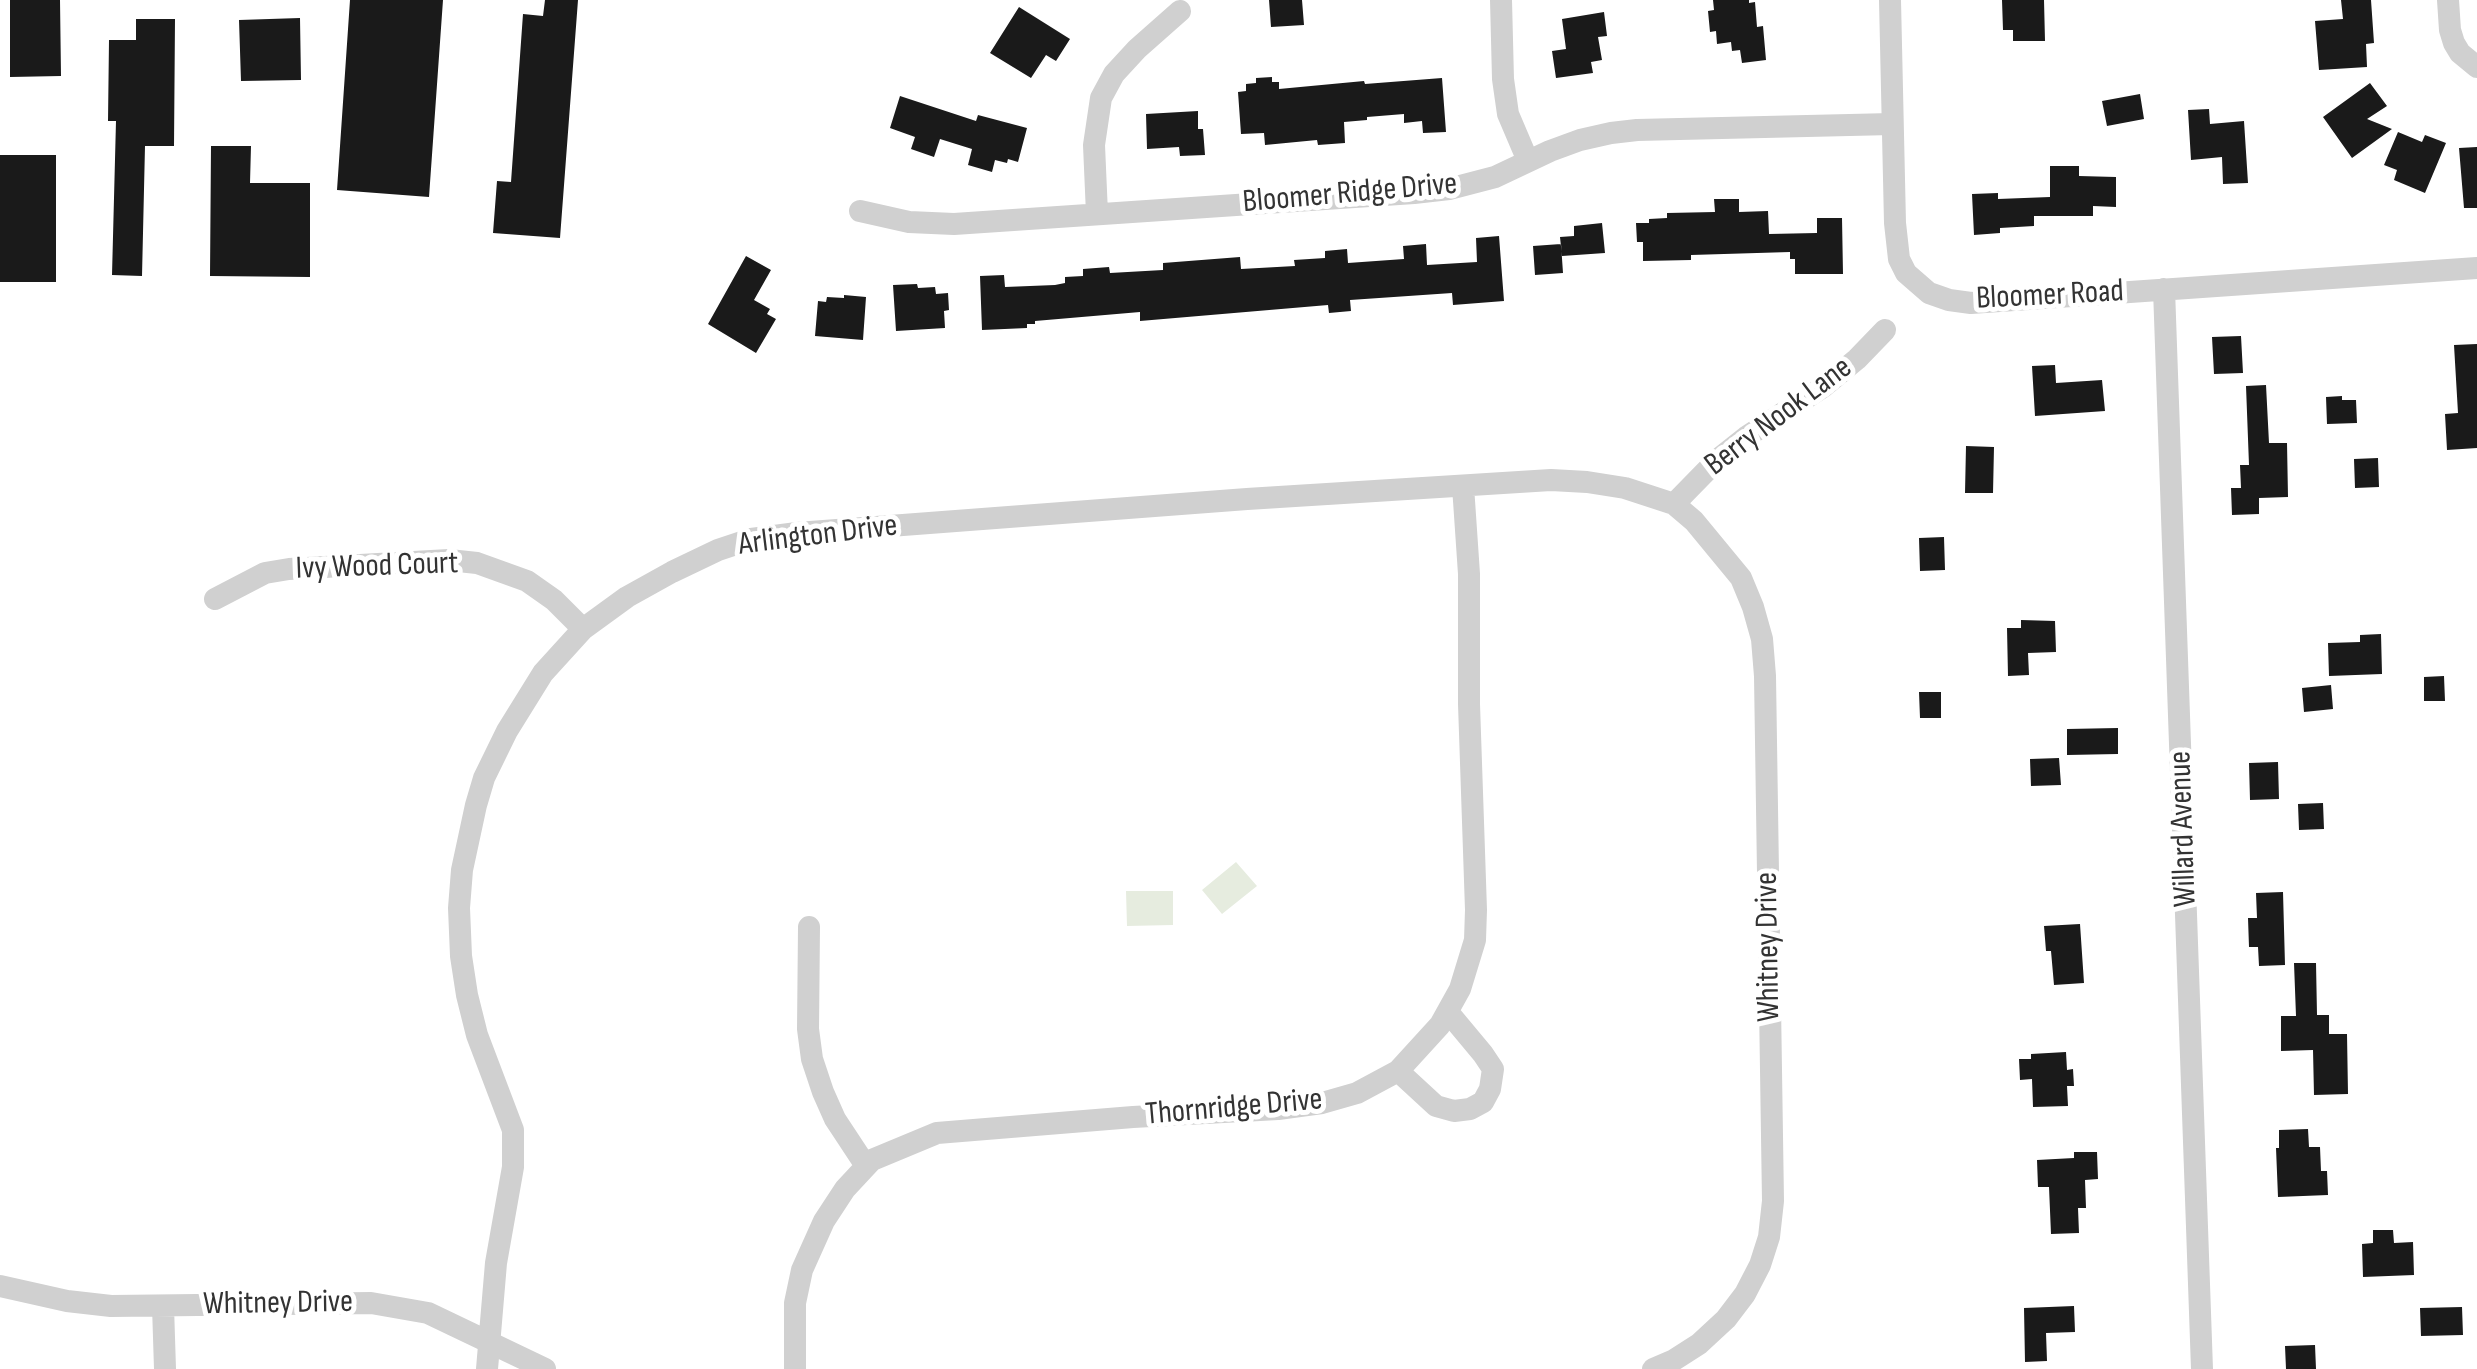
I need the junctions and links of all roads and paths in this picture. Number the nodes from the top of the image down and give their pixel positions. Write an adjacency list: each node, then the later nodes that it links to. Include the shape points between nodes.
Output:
1 (1500, 0): 7 (street, via 1508,114)
2 (1890, 0): 6 (street, Bloomer Road)
3 (2448, 0): 5 (street, via 2454,43)
4 (1180, 10): 9 (street, via 1136,49 1101,98 1094,145)
5 (2477, 67)
6 (1892, 124): 7 (street, Bloomer Ridge Drive, via 1624,132 1580,140); 11 (street, Bloomer Road, via 1899,258 1930,293 1971,303)
7 (1528, 161): 9 (street, Bloomer Ridge Drive, via 1448,188)
8 (860, 211): 9 (street, Bloomer Ridge Drive, via 954,224)
9 (1098, 214)
10 (2477, 268): 11 (street, Bloomer Road)
11 (2164, 290): 29 (street, Willard Avenue)
12 (1885, 330): 14 (street, Berry Nook Lane, via 1822,388 1746,436)
13 (1464, 486): 14 (street, Arlington Drive, via 1586,482); 16 (street, Arlington Drive, via 751,539 672,572); 18 (street, Thornridge Drive, via 1476,910 1475,940)
14 (1674, 504): 28 (street, Whitney Drive, via 1741,578 1762,639 1773,1201 1769,1236 1745,1294 1699,1344)
15 (215, 599): 16 (street, Ivy Wood Court, via 265,573 288,569 449,560 527,581)
16 (583, 629): 23 (street, Arlington Drive, via 543,673 507,730 484,778 462,870 458,908 467,996 513,1130)
17 (809, 927): 20 (street, via 812,1059 835,1119)
18 (1448, 1012): 19 (street, Thornridge Drive); 19 (street, via 1493,1069 1483,1102 1454,1111 1436,1106)
19 (1398, 1072): 20 (street, Thornridge Drive, via 1322,1104 937,1133)
20 (866, 1166): 27 (street, Thornridge Drive, via 824,1221 802,1270)
21 (0, 1286): 22 (street, Whitney Drive, via 67,1301)
22 (163, 1306): 23 (street, Whitney Drive, via 371,1303 428,1313); 24 (street)
23 (490, 1342): 25 (street, Arlington Drive); 26 (street, Whitney Drive)
24 (165, 1369)
25 (488, 1369)
26 (545, 1369)
27 (795, 1369)
28 (1653, 1369)
29 (2202, 1369)

